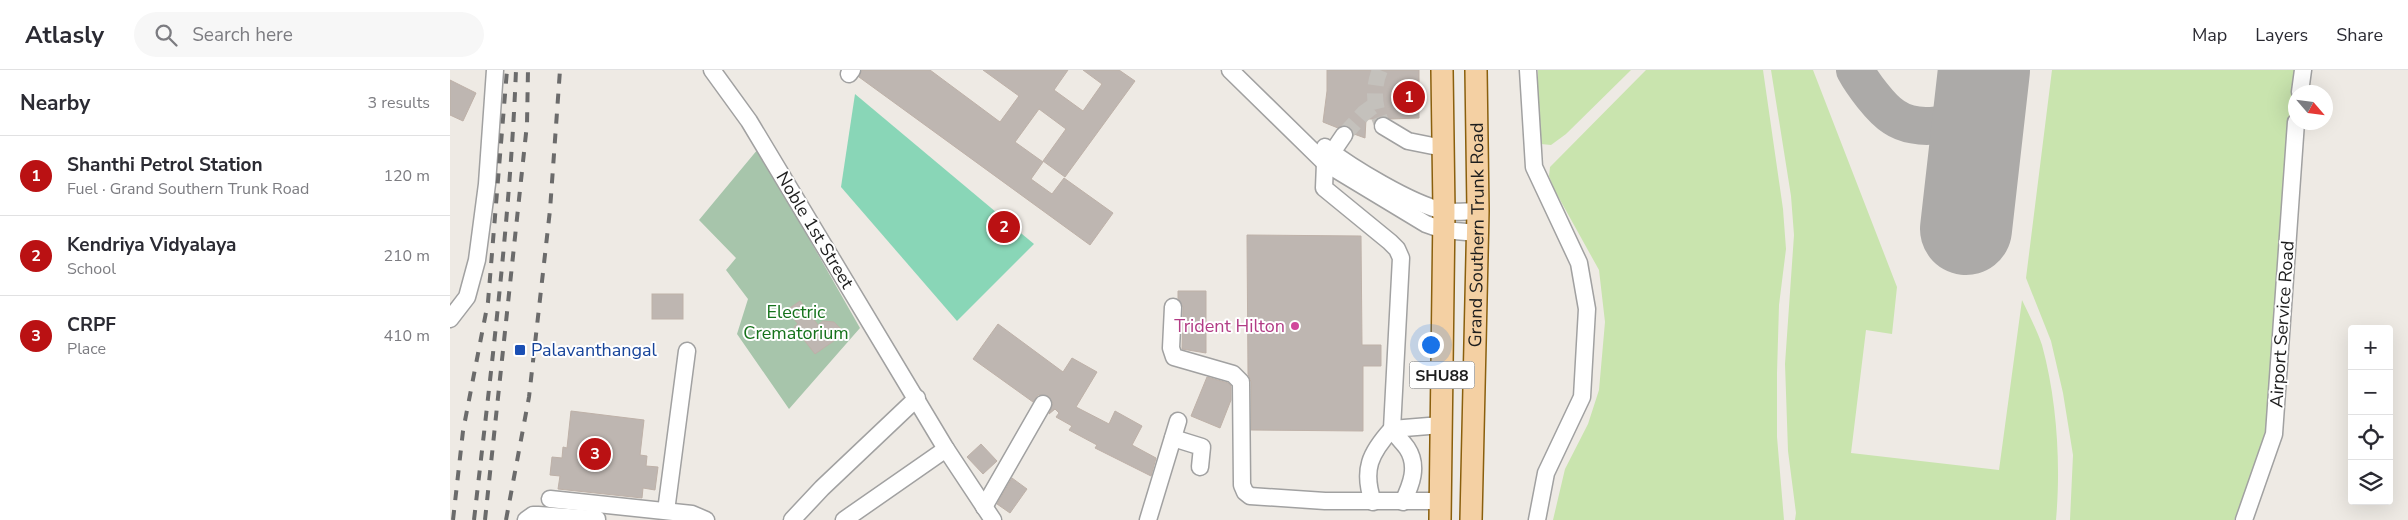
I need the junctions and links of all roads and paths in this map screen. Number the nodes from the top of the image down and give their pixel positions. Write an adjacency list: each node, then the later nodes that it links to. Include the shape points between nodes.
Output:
1 (495, 70): 19 (street, via 487,184 477,260 467,297)
2 (712, 70): 21 (street, Noble 1st Street, via 749,121)
3 (1230, 70): 14 (street)
4 (1244, 70): 14 (street)
5 (1442, 70): 13 (main road, Grand Southern Trunk Road / SHU88)
6 (1476, 70): 15 (main road, Grand Southern Trunk Road / SHU88)
7 (1528, 70): 42 (street, via 1534,167 1579,263 1588,309 1582,398 1546,473)
8 (2303, 70): 9 (street)
9 (2301, 85)
10 (1383, 126): 13 (street, via 1408,142)
11 (2295, 130): 43 (street, Airport Service Road, via 2274,434)
12 (1344, 135): 14 (street)
13 (1443, 148): 16 (main road, Grand Southern Trunk Road / SHU88)
14 (1329, 158): 16 (street, via 1426,224); 25 (street, via 1324,188 1390,242 1400,258)
15 (1478, 211): 16 (street); 17 (main road, Grand Southern Trunk Road / SHU88)
16 (1444, 221): 17 (street); 24 (main road, Grand Southern Trunk Road / SHU88)
17 (1478, 233): 41 (main road, Grand Southern Trunk Road / SHU88)
18 (1173, 306): 30 (street, via 1171,348 1174,357 1233,374 1242,382 1242,485 1245,492 1250,496)
19 (450, 319)
20 (687, 351): 32 (street)
21 (917, 398): 27 (street, Noble 1st Street); 38 (street)
22 (1043, 404): 34 (street)
23 (1178, 420): 26 (street)
24 (1441, 425): 25 (street); 33 (main road, Grand Southern Trunk Road / SHU88)
25 (1392, 429): 30 (street, via 1374,451 1370,464 1367,483); 31 (street, via 1408,450 1414,474)
26 (1173, 438): 28 (street, via 1202,448); 40 (street)
27 (946, 449): 34 (street, Noble 1st Street); 39 (street)
28 (1200, 467)
29 (550, 499): 32 (street)
30 (1373, 502): 31 (street)
31 (1404, 502): 33 (street)
32 (666, 511): 37 (street, via 692,514)
33 (1440, 511)
34 (988, 514)
35 (526, 520): 36 (street, via 533,515)
36 (597, 520)
37 (706, 520)
38 (792, 520)
39 (844, 520)
40 (1148, 520)
41 (1471, 520)
42 (1537, 520)
43 (2244, 520)

